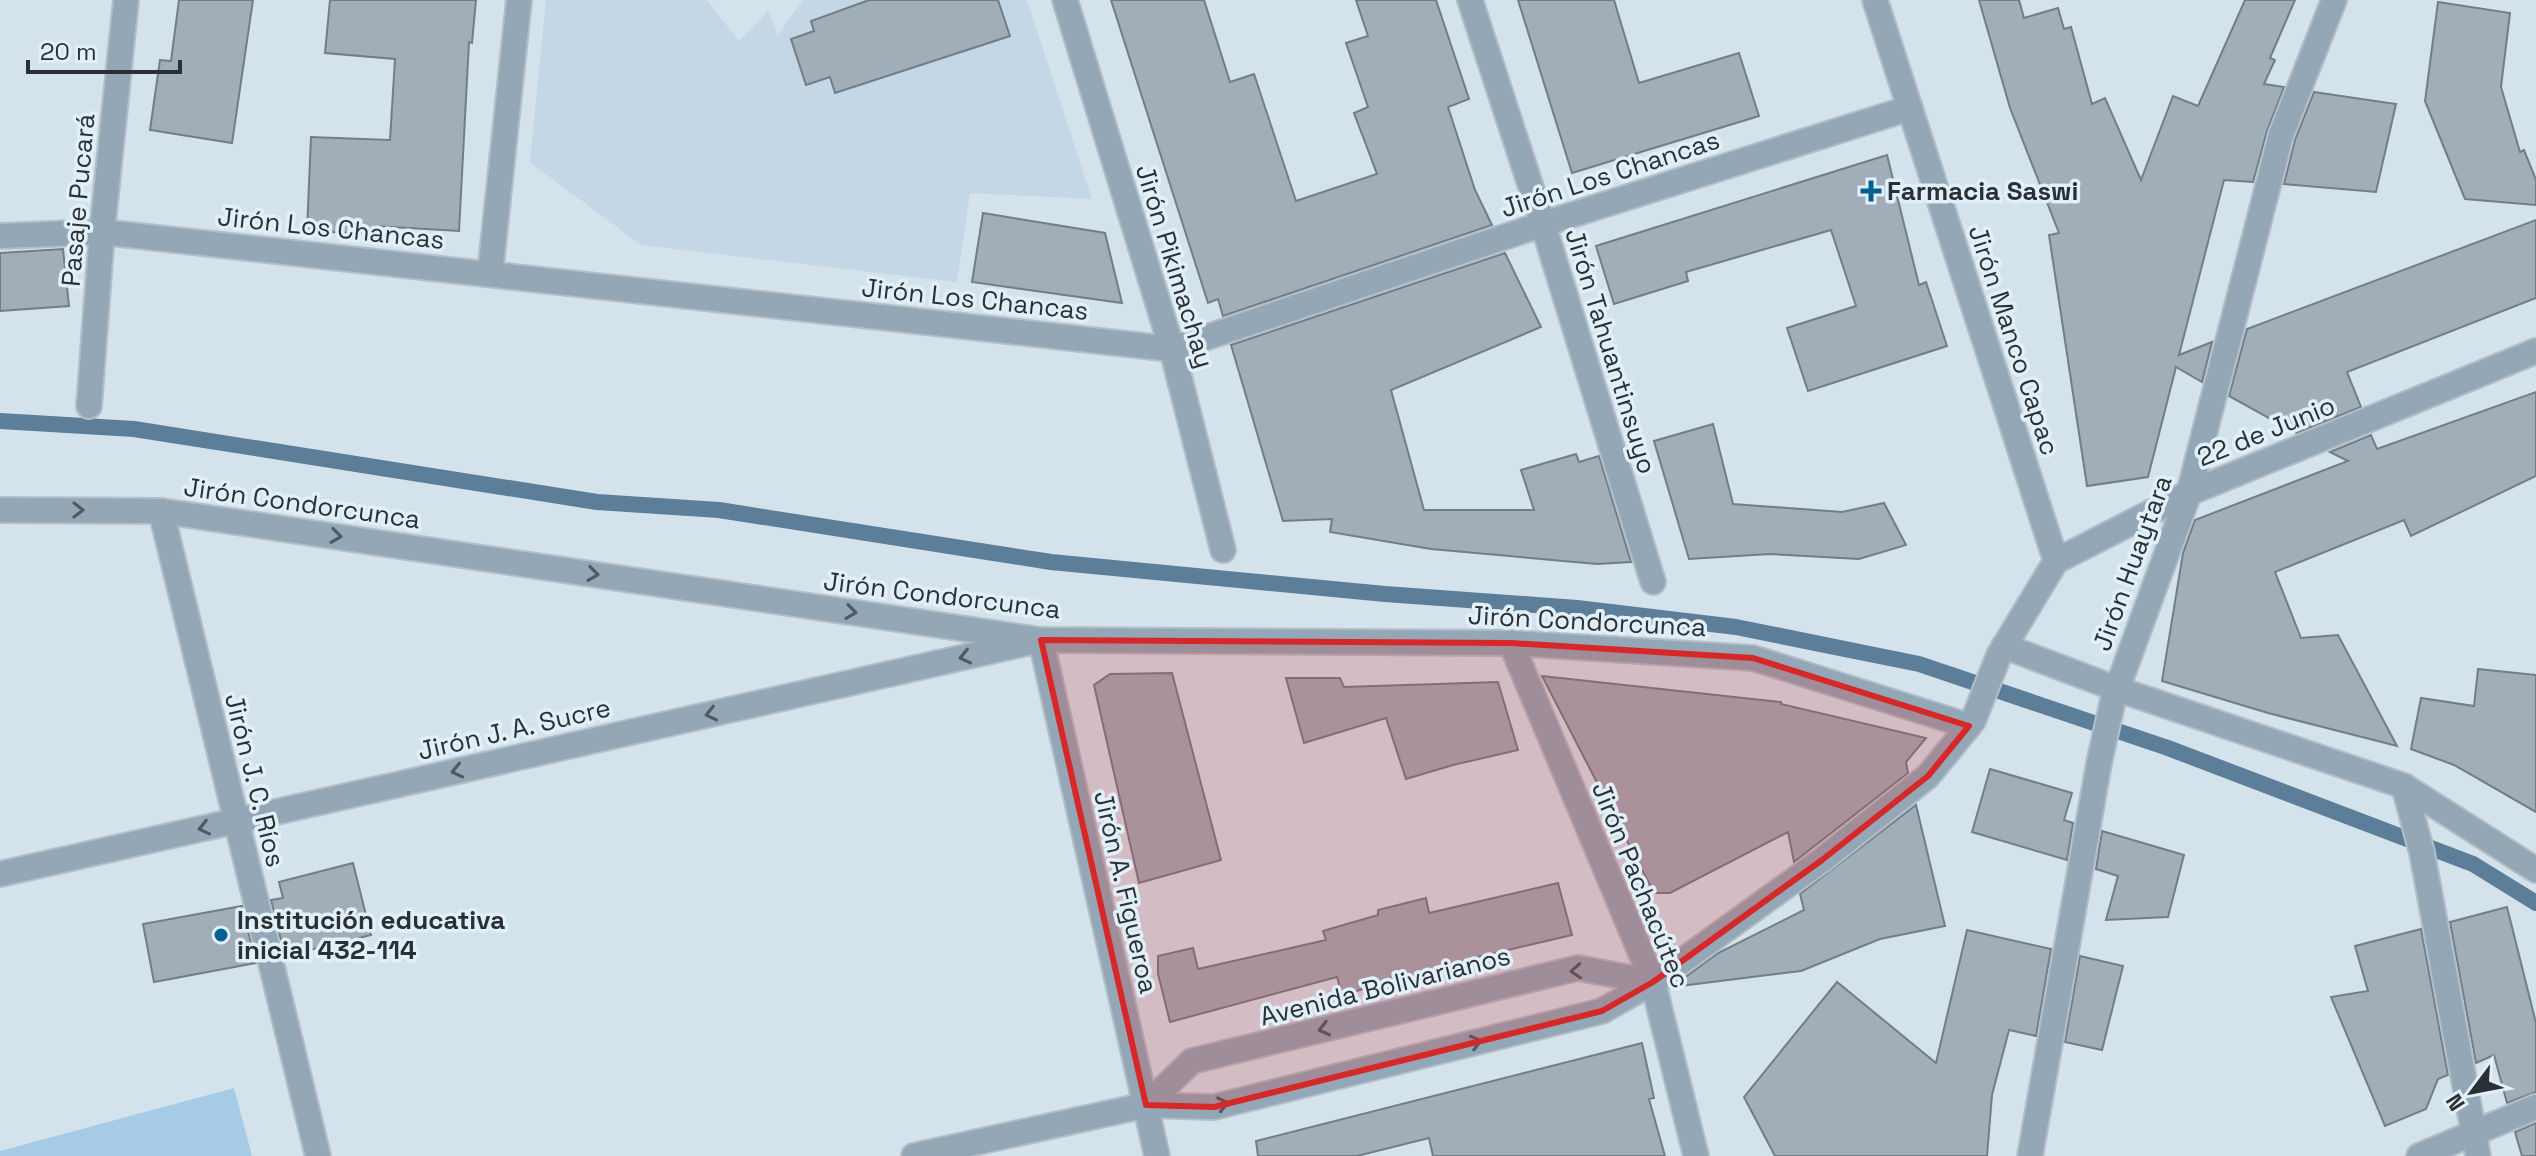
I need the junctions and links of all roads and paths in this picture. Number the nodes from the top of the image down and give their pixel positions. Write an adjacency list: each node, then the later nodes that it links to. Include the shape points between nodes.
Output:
1 (126, 0): 9 (street, Pasaje Pucará)
2 (519, 0): 11 (street)
3 (1065, 0): 12 (street, Jirón Pikimachay)
4 (1470, 0): 8 (street, Jirón Tahuantinsuyo)
5 (1875, 0): 7 (street, Jirón Manco Capac)
6 (2334, 0): 15 (street, Jirón Huaytara, via 2281,135)
7 (1910, 108): 8 (street, Jirón Los Chancas); 19 (street, Jirón Manco Capac)
8 (1543, 224): 12 (street, Jirón Los Chancas); 20 (street, Jirón Tahuantinsuyo)
9 (102, 232): 10 (street, Jirón Los Chancas); 11 (street, Jirón Los Chancas); 14 (street, Pasaje Pucará)
10 (0, 236)
11 (490, 274): 12 (street, Jirón Los Chancas)
12 (1172, 349): 18 (street, Jirón Pikimachay)
13 (2536, 351): 15 (street, 22 de Junio)
14 (89, 406)
15 (2189, 493): 19 (street, 22 de Junio); 24 (street, Jirón Huaytara)
16 (0, 510): 17 (street, Jirón Condorcunca, one-way to 17)
17 (161, 511): 21 (street, Jirón Condorcunca, one-way to 21); 27 (street, Jirón J. C. Ríos)
18 (1223, 550)
19 (2056, 561): 23 (street)
20 (1653, 582)
21 (1041, 640): 22 (street, Jirón Condorcunca); 27 (street, Jirón J. A. Sucre, one-way to 27); 31 (street, Jirón A. Figueroa)
22 (1511, 643): 25 (street, Jirón Condorcunca, via 1753,658); 30 (street, Jirón Pachacútec)
23 (2002, 650): 24 (street); 25 (street)
24 (2115, 695): 26 (street); 38 (street, Jirón Huaytara)
25 (1971, 724): 30 (street, via 1928,776)
26 (2405, 793): 28 (street); 33 (street, via 2422,853)
27 (236, 821): 29 (street, Jirón J. A. Sucre, one-way to 29); 34 (street, Jirón J. C. Ríos)
28 (2536, 870)
29 (0, 874)
30 (1653, 982): 31 (street, one-way to 30, via 1214,1107 1602,1011); 31 (street, Avenida Bolivarianos, one-way to 31, via 1578,968 1192,1061); 37 (street, Jirón Pachacútec)
31 (1146, 1105): 35 (street); 36 (street, Jirón A. Figueroa)
32 (2536, 1107): 33 (street)
33 (2476, 1144): 39 (street)
34 (318, 1156)
35 (914, 1156)
36 (1157, 1156)
37 (1696, 1156)
38 (2030, 1156)
39 (2419, 1156)

